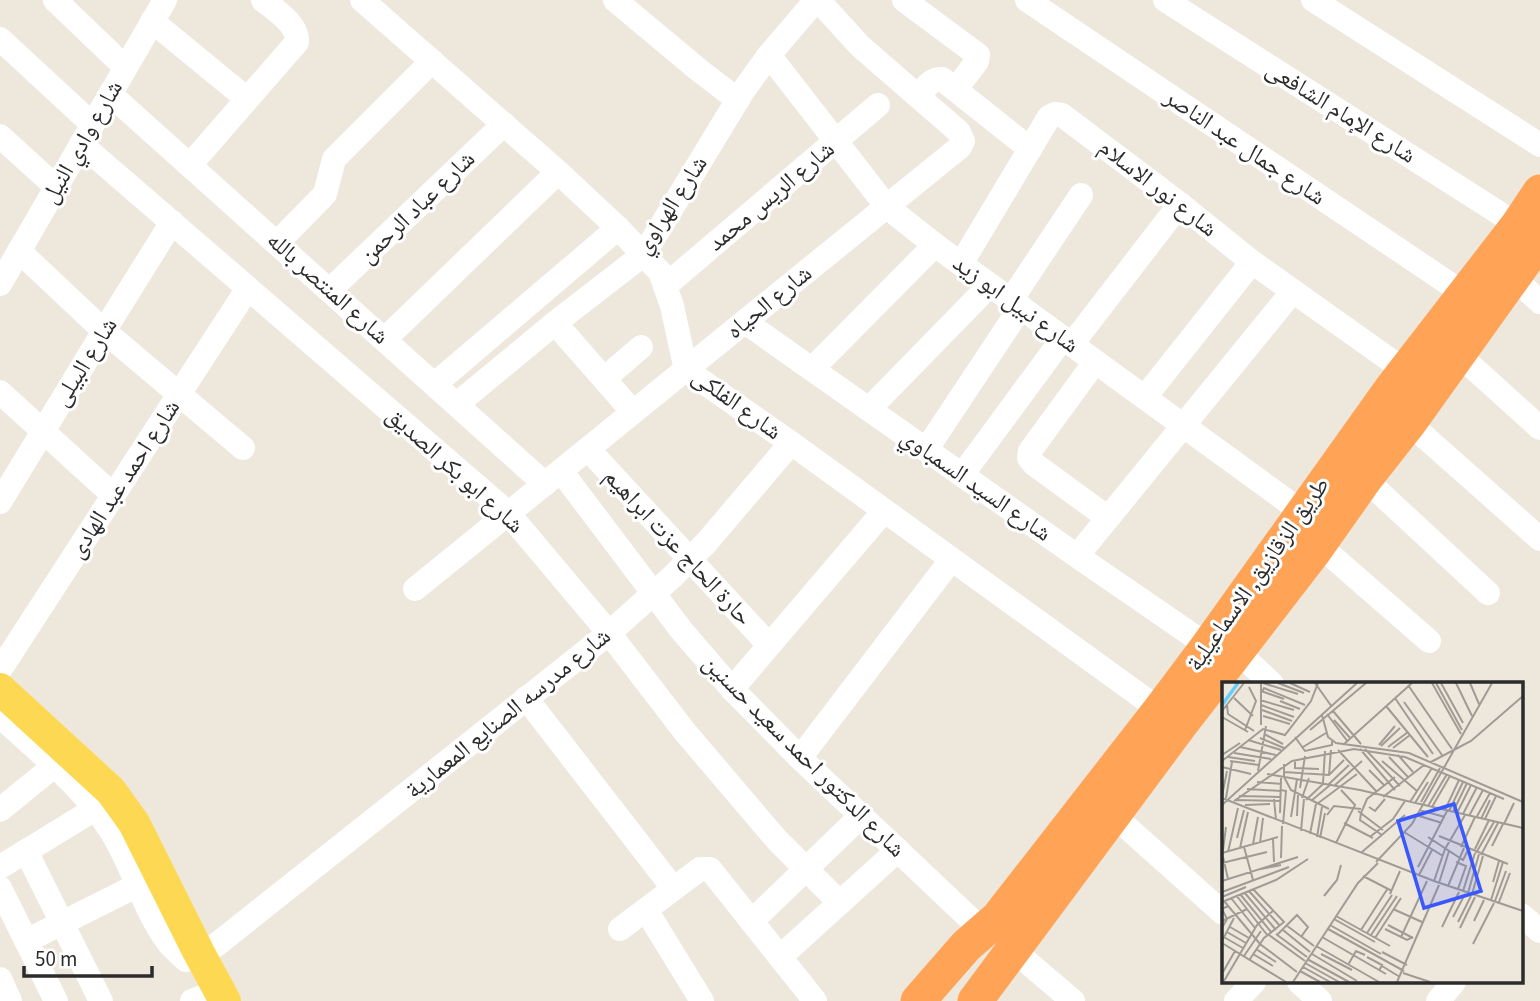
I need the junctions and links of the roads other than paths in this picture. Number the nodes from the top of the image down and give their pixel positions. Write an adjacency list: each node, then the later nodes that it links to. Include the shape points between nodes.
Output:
1 (55, 0): 14 (street)
2 (263, 0): 18 (street, via 290,24 297,43)
3 (362, 0): 13 (street, شارع الفلكى)
4 (615, 0): 19 (street)
5 (817, 0): 12 (street, شارع الهراوي); 17 (street, شارع الحياه, via 860,46)
6 (904, 0): 15 (street, via 977,53 977,61)
7 (1027, 0): 57 (street, شارع جمال عبد الناصر)
8 (1165, 0): 36 (street, شارع الإمام الشافعى)
9 (1313, 0): 25 (street)
10 (158, 7): 14 (street, شارع وادي النيل); 18 (street)
11 (0, 39): 22 (street)
12 (769, 55): 19 (street, شارع الهراوي); 24 (street, شارع نبيل ابو زيد)
13 (432, 61): 21 (street, شارع الفلكى); 37 (street, via 334,159 325,194)
14 (125, 67): 16 (street, شارع وادي النيل)
15 (956, 89): 17 (street, via 935,79); 26 (street)
16 (110, 94): 22 (street, شارع وادي النيل); 27 (street, شارع المنتصر بالله)
17 (919, 97): 33 (street, شارع الحياه, via 959,131 962,144)
18 (247, 99): 27 (street)
19 (738, 100): 40 (street, شارع الهراوي)
20 (878, 105): 24 (street, شارع الريس محمد)
21 (504, 124): 28 (street, شارع الفلكى); 48 (street, شارع عباد الرحمن)
22 (87, 134): 29 (street, شارع وادي النيل); 34 (street, شارع ابو بكر الصديق)
23 (0, 136): 29 (street)
24 (836, 141): 33 (street, شارع نبيل ابو زيد); 46 (street, شارع الريس محمد)
25 (1540, 145)
26 (1030, 149): 32 (street, شارع نور الاسلام, via 1049,117 1062,115); 42 (street, شارع نور الاسلام)
27 (190, 165): 37 (street, شارع المنتصر بالله)
28 (558, 172): 35 (street, شارع الفلكى); 55 (street)
29 (56, 187): 39 (street, شارع وادي النيل)
30 (1540, 192): 36 (highway, طريق الزقازيق, الاسماعيلية)
31 (1081, 195): 50 (street)
32 (1180, 204): 41 (street, شارع نور الاسلام); 56 (street)
33 (887, 207): 38 (street, شارع نبيل ابو زيد); 52 (street, شارع الحياه)
34 (172, 222): 47 (street, شارع ابو بكر الصديق); 54 (street, شارع البيلى)
35 (618, 228): 40 (street, شارع الفلكى); 63 (street)
36 (1529, 232): 43 (highway, طريق الزقازيق, الاسماعيلية); 57 (highway, طريق الزقازيق, الاسماعيلية)
37 (277, 243): 48 (street, شارع المنتصر بالله)
38 (935, 245): 42 (street, شارع نبيل ابو زيد); 60 (street)
39 (19, 251): 44 (street, شارع وادي النيل); 54 (street)
40 (643, 254): 46 (street, شارع الفلكى, via 660,272); 53 (street, شارع الهراوي)
41 (1252, 262): 49 (street, شارع نور الاسلام); 66 (street)
42 (961, 264): 45 (street, شارع نبيل ابو زيد)
43 (1514, 278): 51 (street); 57 (highway, طريق الزقازيق, الاسماعيلية)
44 (0, 284)
45 (990, 285): 50 (street, شارع نبيل ابو زيد); 68 (street)
46 (665, 286): 61 (street, شارع الفلكى)
47 (248, 288): 65 (street, شارع احمد عبد الهادى); 85 (street, شارع ابو بكر الصديق)
48 (330, 290): 55 (street, شارع المنتصر بالله)
49 (1293, 291): 57 (street, شارع نور الاسلام); 71 (street)
50 (1016, 303): 56 (street, شارع نبيل ابو زيد); 77 (street)
51 (1540, 303)
52 (745, 322): 60 (street, شارع السيد السمباوي); 61 (street, شارع الحياه)
53 (555, 323): 62 (street); 67 (street, شارع الهراوي)
54 (104, 331): 65 (street); 73 (street, شارع البيلى)
55 (385, 339): 63 (street, شارع المنتصر بالله)
56 (1067, 341): 59 (street, شارع نبيل ابو زيد); 78 (street)
57 (1443, 343): 70 (highway, طريق الزقازيق, الاسماعيلية); 72 (street); 84 (highway, طريق الزقازيق, الاسماعيلية)
58 (641, 347): 62 (street)
59 (1095, 362): 66 (street, شارع نبيل ابو زيد); 86 (street, via 1030,451 1030,458)
60 (812, 369): 68 (street, شارع السيد السمباوي)
61 (686, 370): 69 (street, شارع الحياه); 74 (street, شارع الفلكى)
62 (604, 379): 69 (street)
63 (435, 384): 67 (street, شارع المنتصر بالله)
64 (0, 392): 73 (street)
65 (179, 394): 75 (street); 81 (street, شارع احمد عبد الهادى)
66 (1145, 397): 71 (street, شارع نبيل ابو زيد)
67 (457, 404): 79 (street, شارع المنتصر بالله)
68 (869, 410): 77 (street, شارع السيد السمباوي)
69 (633, 412): 76 (street, شارع الحياه)
70 (1409, 423): 80 (highway, طريق الزقازيق, الاسماعيلية); 87 (street)
71 (1183, 426): 84 (street, شارع نبيل ابو زيد); 86 (street)
72 (1540, 428)
73 (43, 431): 81 (street); 82 (street, شارع البيلى)
74 (791, 443): 83 (street, شارع الفلكى); 90 (street, شارع مدرسه الصنايع المعمارية)
75 (243, 448)
76 (588, 449): 79 (street, شارع الحياه); 90 (street, حارة الحاج عزت ابراهيم)
77 (926, 450): 78 (street, شارع السيد السمباوي)
78 (962, 475): 89 (street, شارع السيد السمباوي)
79 (553, 477): 85 (street, شارع الحياه); 93 (street, شارع الدكتور احمد سعيد حسنين)
80 (1365, 479): 88 (highway, طريق الزقازيق, الاسماعيلية); 94 (street)
81 (113, 495): 99 (street, شارع احمد عبد الهادى)
82 (0, 502)
83 (884, 511): 91 (street, شارع الفلكى); 97 (street)
84 (1302, 512): 98 (highway, طريق الزقازيق, الاسماعيلية)
85 (508, 513): 92 (street, شارع الحياه); 95 (street, شارع ابو بكر الصديق)
86 (1108, 517): 89 (street)
87 (1540, 539)
88 (1319, 545): 96 (street); 98 (highway, طريق الزقازيق, الاسماعيلية)
89 (1077, 556): 98 (street, شارع السيد السمباوي)
90 (690, 560): 93 (street, شارع مدرسه الصنايع المعمارية); 97 (street, حارة الحاج عزت ابراهيم)
91 (951, 560): 106 (street, شارع الفلكى); 108 (street)
92 (415, 589)
93 (654, 593): 95 (street, شارع مدرسه الصنايع المعمارية); 103 (street, شارع الدكتور احمد سعيد حسنين)
94 (1488, 593)
95 (609, 633): 104 (street, شارع مدرسه الصنايع المعمارية); 117 (street, شارع ابو بكر الصديق, via 685,732)
96 (1429, 641)
97 (769, 645): 103 (street)
98 (1222, 649): 101 (street, شارع السيد السمباوي); 106 (highway, طريق الزقازيق, الاسماعيلية); 112 (highway, طريق الزقازيق, الاسماعيلية)
99 (0, 670)
100 (0, 681): 131 (street, via 116,783 140,811 188,900 195,925)
101 (1269, 682)
102 (0, 689): 118 (main road, via 111,791 134,823)
103 (732, 689): 108 (street, شارع الدكتور احمد سعيد حسنين)
104 (526, 698): 120 (street); 131 (street, شارع مدرسه الصنايع المعمارية)
105 (0, 707): 118 (main road, via 100,800 123,830)
106 (1160, 710): 129 (highway, طريق الزقازيق, الاسماعيلية, via 998,918)
107 (0, 716): 109 (street)
108 (800, 758): 113 (street, شارع الدكتور احمد سعيد حسنين)
109 (54, 766): 110 (street); 111 (street)
110 (1, 807)
111 (95, 808): 115 (street); 118 (street)
112 (1114, 815): 123 (street); 133 (highway, طريق الزقازيق, الاسماعيلية)
113 (861, 816): 114 (street, شارع الدكتور احمد سعيد حسنين); 117 (street)
114 (898, 850): 121 (street); 129 (street, شارع الدكتور احمد سعيد حسنين)
115 (26, 851): 116 (street); 126 (street)
116 (0, 867)
117 (806, 869): 121 (street, شارع ابو بكر الصديق); 125 (street)
118 (151, 885): 126 (street); 131 (main road)
119 (0, 888): 130 (street)
120 (673, 888): 122 (street); 125 (street, via 700,869 710,869)
121 (840, 903): 132 (street)
122 (646, 910): 127 (street); 142 (street)
123 (1222, 912)
124 (1522, 916): 128 (street)
125 (752, 921): 132 (street)
126 (62, 923): 130 (street); 141 (street)
127 (621, 929)
128 (1540, 931)
129 (974, 938): 144 (highway, طريق الزقازيق, الاسماعيلية); 145 (highway, via 955,979)
130 (26, 941): 140 (street)
131 (195, 956): 138 (main road)
132 (780, 957): 143 (street)
133 (994, 976): 146 (highway, طريق الزقازيق, الاسماعيلية, via 969,990); 147 (street)
134 (0, 978): 139 (street)
135 (1252, 984): 148 (street)
136 (1301, 984): 149 (street)
137 (1452, 984): 150 (street)
138 (206, 1000)
139 (10, 1001)
140 (56, 1001)
141 (101, 1001)
142 (702, 1001)
143 (815, 1001)
144 (918, 1001)
145 (938, 1001)
146 (961, 1001)
147 (1073, 1001)
148 (1236, 1001)
149 (1320, 1001)
150 (1438, 1001)

